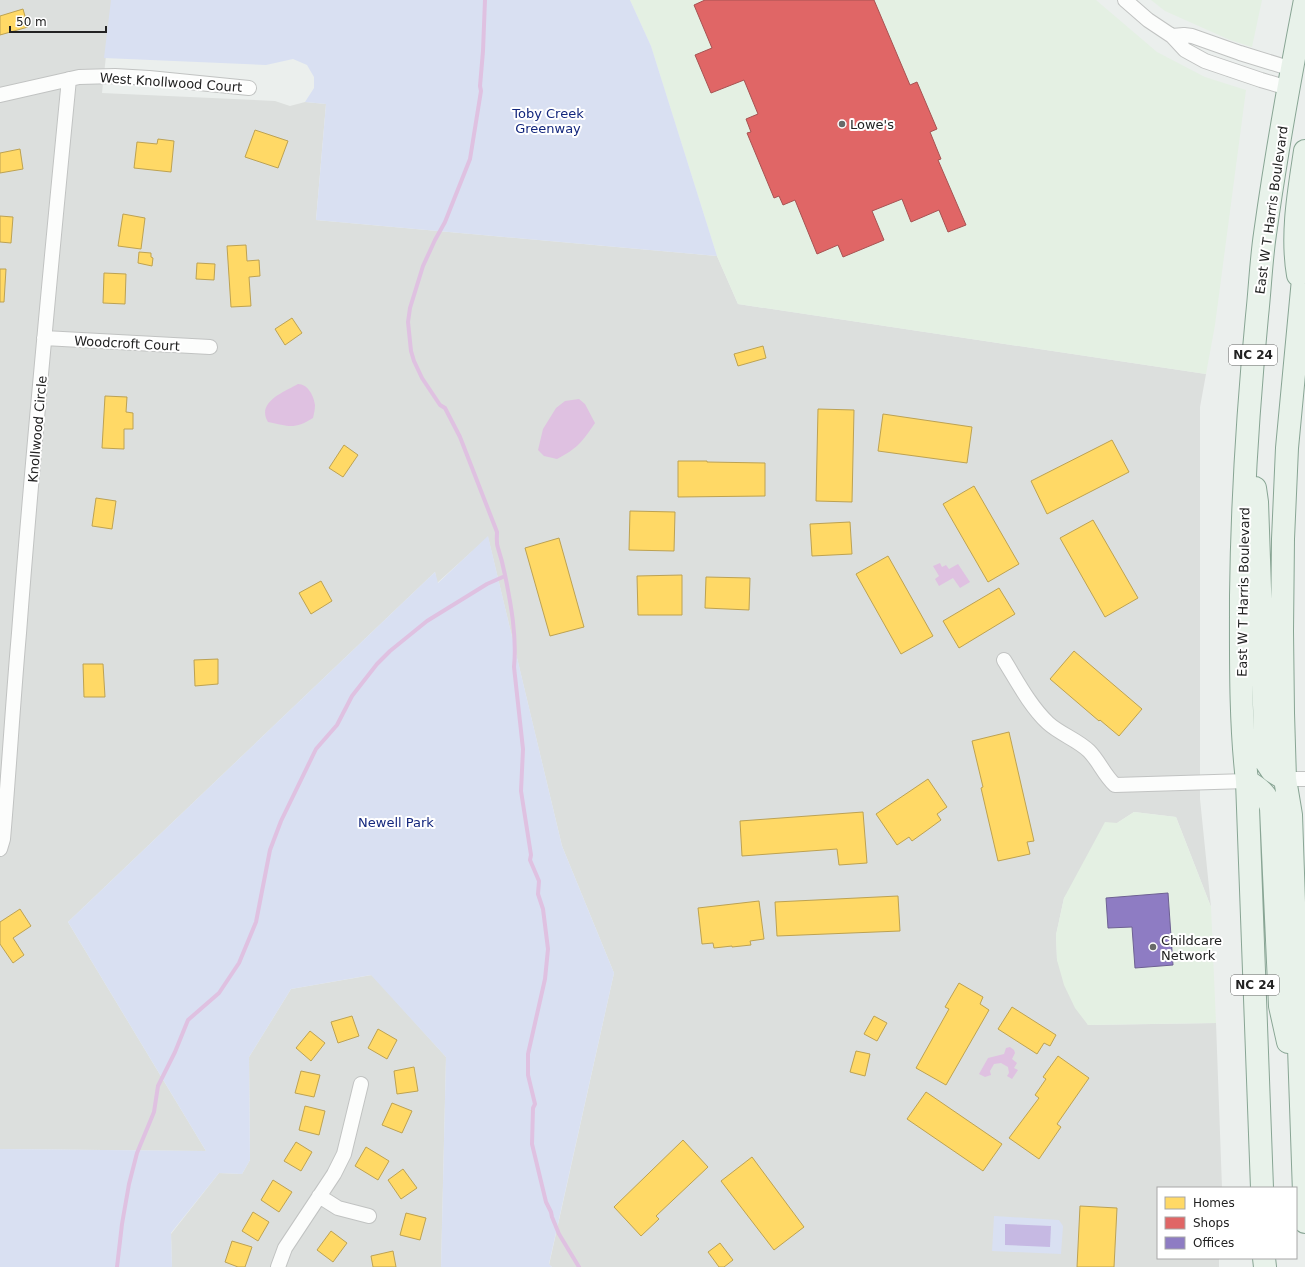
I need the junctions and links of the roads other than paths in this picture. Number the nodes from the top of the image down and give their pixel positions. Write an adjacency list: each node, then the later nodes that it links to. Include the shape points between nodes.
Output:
1 (1125, 0): 3 (street)
2 (1305, 0): 5 (main road, East W T Harris Boulevard / NC 24)
3 (1172, 36): 5 (street, via 1192,36 1254,58); 5 (street, via 1192,55 1237,72)
4 (69, 79): 6 (street, West Knollwood Court, via 115,76); 7 (street); 11 (street, Knollwood Circle)
5 (1295, 79): 13 (main road, East W T Harris Boulevard / NC 24, via 1265,235)
6 (249, 88)
7 (0, 95)
8 (1305, 151): 10 (main road, via 1296,240 1296,265)
9 (1305, 258): 10 (main road, NC 24)
10 (1301, 292): 15 (main road, NC 24, via 1287,448 1283,540 1282,631)
11 (44, 338): 12 (street, Woodcroft Court); 17 (street, Knollwood Circle, via 10,760)
12 (210, 347)
13 (1247, 428): 15 (main road, via 1257,502 1266,757 1269,768 1277,775); 16 (main road, East W T Harris Boulevard / NC 24, via 1242,519 1241,635)
14 (1004, 660): 16 (street, via 1030,701 1047,722 1087,749 1115,785)
15 (1295, 779): 19 (main road, NC 24, via 1291,815)
16 (1247, 781): 19 (main road, via 1263,792 1271,808 1280,1006); 20 (main road, East W T Harris Boulevard / NC 24)
17 (0, 849)
18 (361, 1084): 21 (street, via 344,1154)
19 (1300, 1101): 23 (main road, NC 24)
20 (1262, 1187)
21 (319, 1196): 22 (street, via 338,1208); 24 (street, via 285,1248)
22 (369, 1216)
23 (1305, 1222)
24 (278, 1267)

